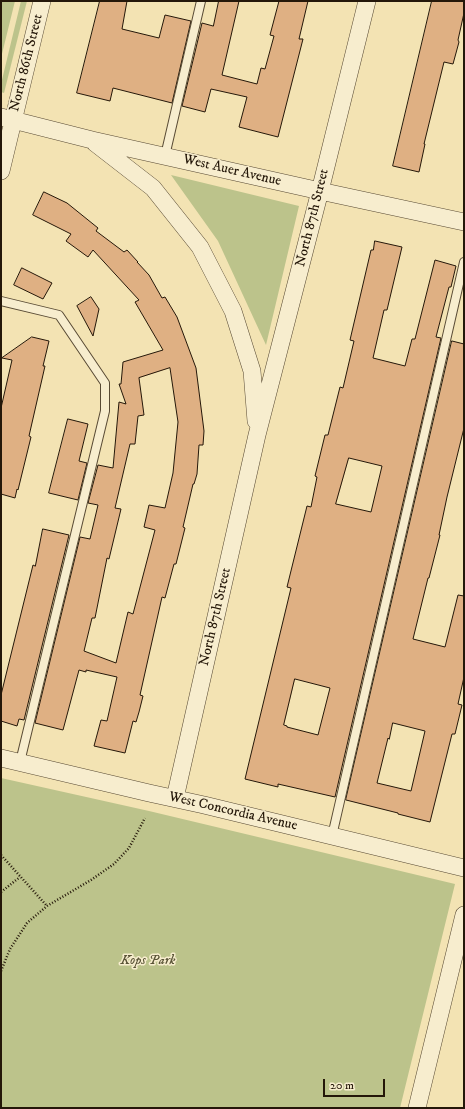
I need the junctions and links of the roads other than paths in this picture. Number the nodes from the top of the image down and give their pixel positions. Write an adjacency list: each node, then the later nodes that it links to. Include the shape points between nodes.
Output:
1 (42, 1): 4 (street, North 86th Street)
2 (201, 1): 6 (lane)
3 (367, 1): 8 (street, North 87th Street)
4 (7, 118): 5 (street, West Auer Avenue); 7 (street, North 86th Street)
5 (92, 140): 6 (street, West Auer Avenue); 12 (street, North 87th Street, via 152,188 200,247 233,311 252,371)
6 (165, 156): 8 (street, West Auer Avenue)
7 (1, 171)
8 (320, 191): 9 (street, West Auer Avenue); 12 (street, North 87th Street)
9 (464, 222)
10 (464, 262): 16 (lane)
11 (1, 301): 14 (lane, via 59,315 105,383 105,411)
12 (257, 435): 15 (street, North 87th Street)
13 (1, 758): 14 (street, West Concordia Avenue)
14 (20, 762): 15 (street, West Concordia Avenue)
15 (175, 798): 16 (street, West Concordia Avenue)
16 (332, 836): 17 (street, West Concordia Avenue)
17 (464, 868)
18 (464, 914): 19 (street)
19 (417, 1108)

